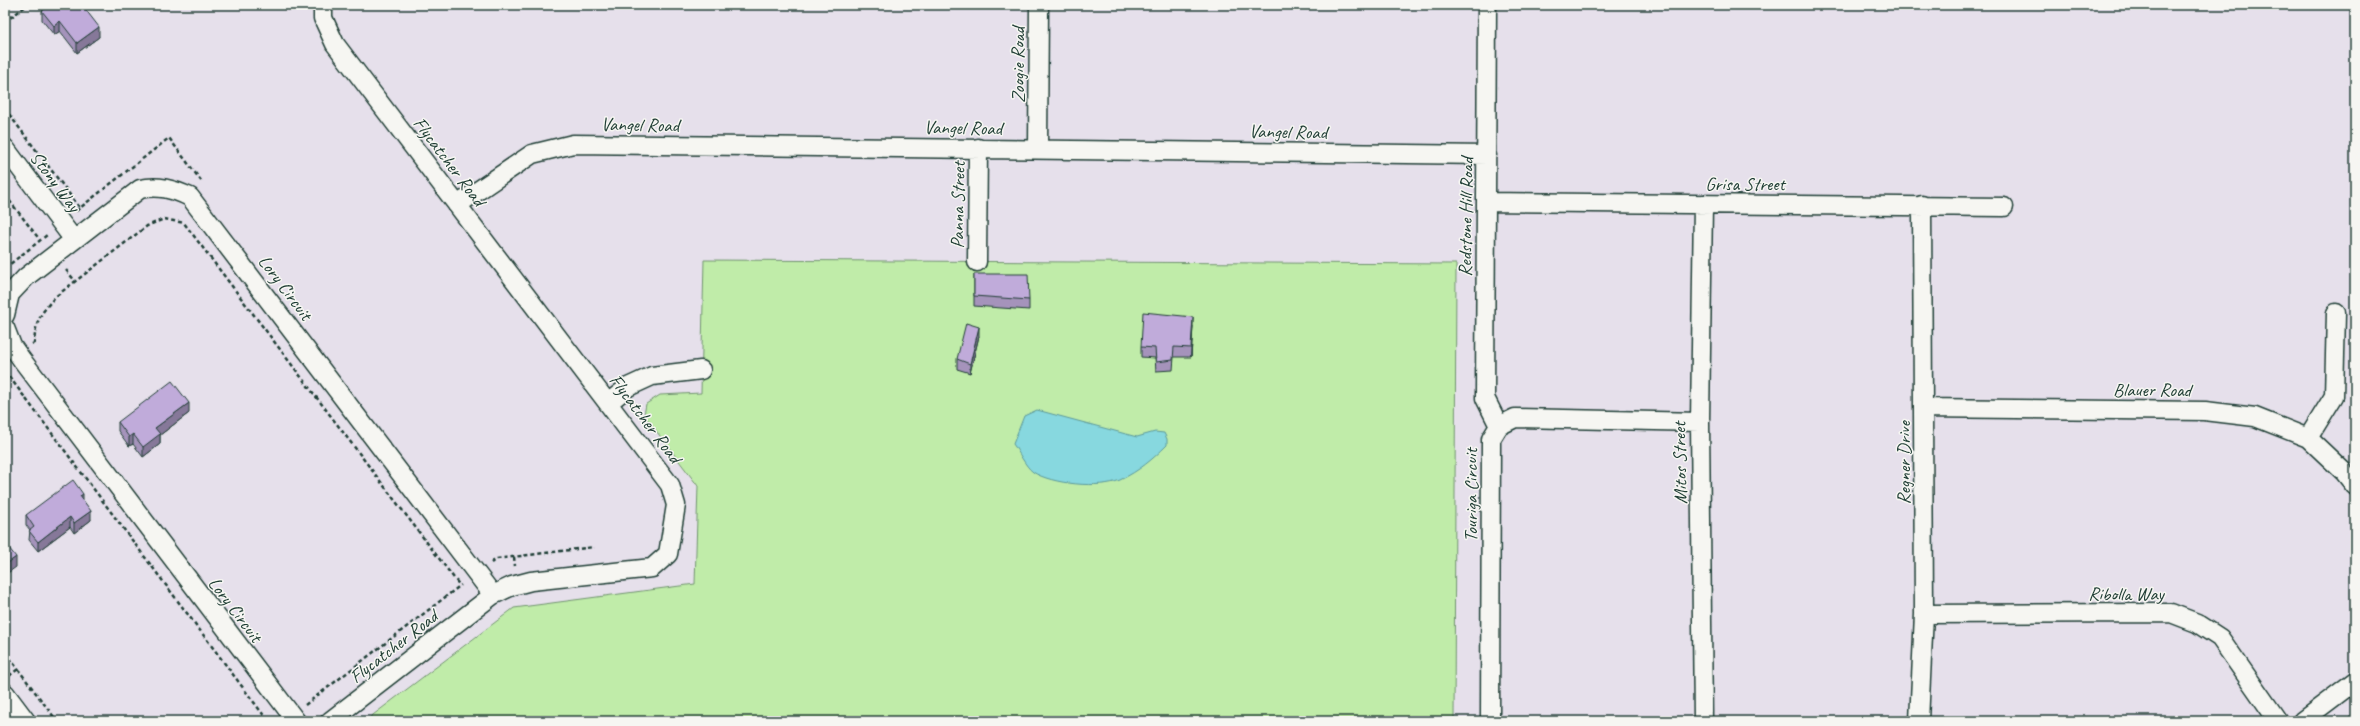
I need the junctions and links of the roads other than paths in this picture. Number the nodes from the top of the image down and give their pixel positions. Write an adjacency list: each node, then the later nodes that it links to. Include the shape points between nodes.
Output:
1 (323, 5): 10 (street, Flycatcher Road, via 323,18 335,44)
2 (1039, 5): 6 (street, Zoogie Road)
3 (1487, 5): 7 (street, Redstone Hill Road)
4 (5, 148): 13 (street, Stony Way)
5 (978, 148): 6 (street, Vangel Road); 10 (street, Vangel Road, via 573,144 532,154); 14 (street, Panna Street)
6 (1038, 149): 7 (street, Vangel Road)
7 (1487, 155): 8 (street, Redstone Hill Road)
8 (1486, 202): 9 (street, Grisa Street); 22 (street, Redstone Hill Road, via 1484,398)
9 (1702, 204): 11 (street, Grisa Street); 21 (street, Mitos Street)
10 (457, 205): 19 (street, Flycatcher Road)
11 (1922, 205): 12 (street, Grisa Street); 20 (street, Regner Drive)
12 (2004, 207)
13 (74, 240): 16 (street, Lory Circuit, via 26,277 10,294); 25 (street, Lory Circuit, via 140,189 151,186 163,187 190,197)
14 (977, 262)
15 (2336, 313): 23 (street, via 2334,396)
16 (5, 315)
17 (5, 328): 30 (street, Lory Circuit, via 17,353)
18 (701, 370): 19 (street, via 652,376 628,387)
19 (608, 403): 25 (street, Flycatcher Road, via 670,485 676,505 668,554 652,568 531,581)
20 (1923, 408): 23 (street, Blauer Road, via 2205,411 2255,417); 26 (street, Regner Drive)
21 (1700, 422): 22 (street, via 1515,418); 33 (street, Mitos Street)
22 (1499, 426): 32 (street, Touriga Circuit, via 1491,439)
23 (2308, 438): 24 (street, Blauer Road)
24 (2355, 486)
25 (493, 595): 31 (street, Flycatcher Road)
26 (1924, 614): 34 (street, Regner Drive); 35 (street, Ribolla Way, via 2172,613 2196,623 2220,638)
27 (2355, 681): 36 (street)
28 (5, 693): 29 (street)
29 (26, 721)
30 (296, 721)
31 (330, 721)
32 (1490, 721)
33 (1703, 721)
34 (1919, 721)
35 (2278, 721)
36 (2302, 721)

